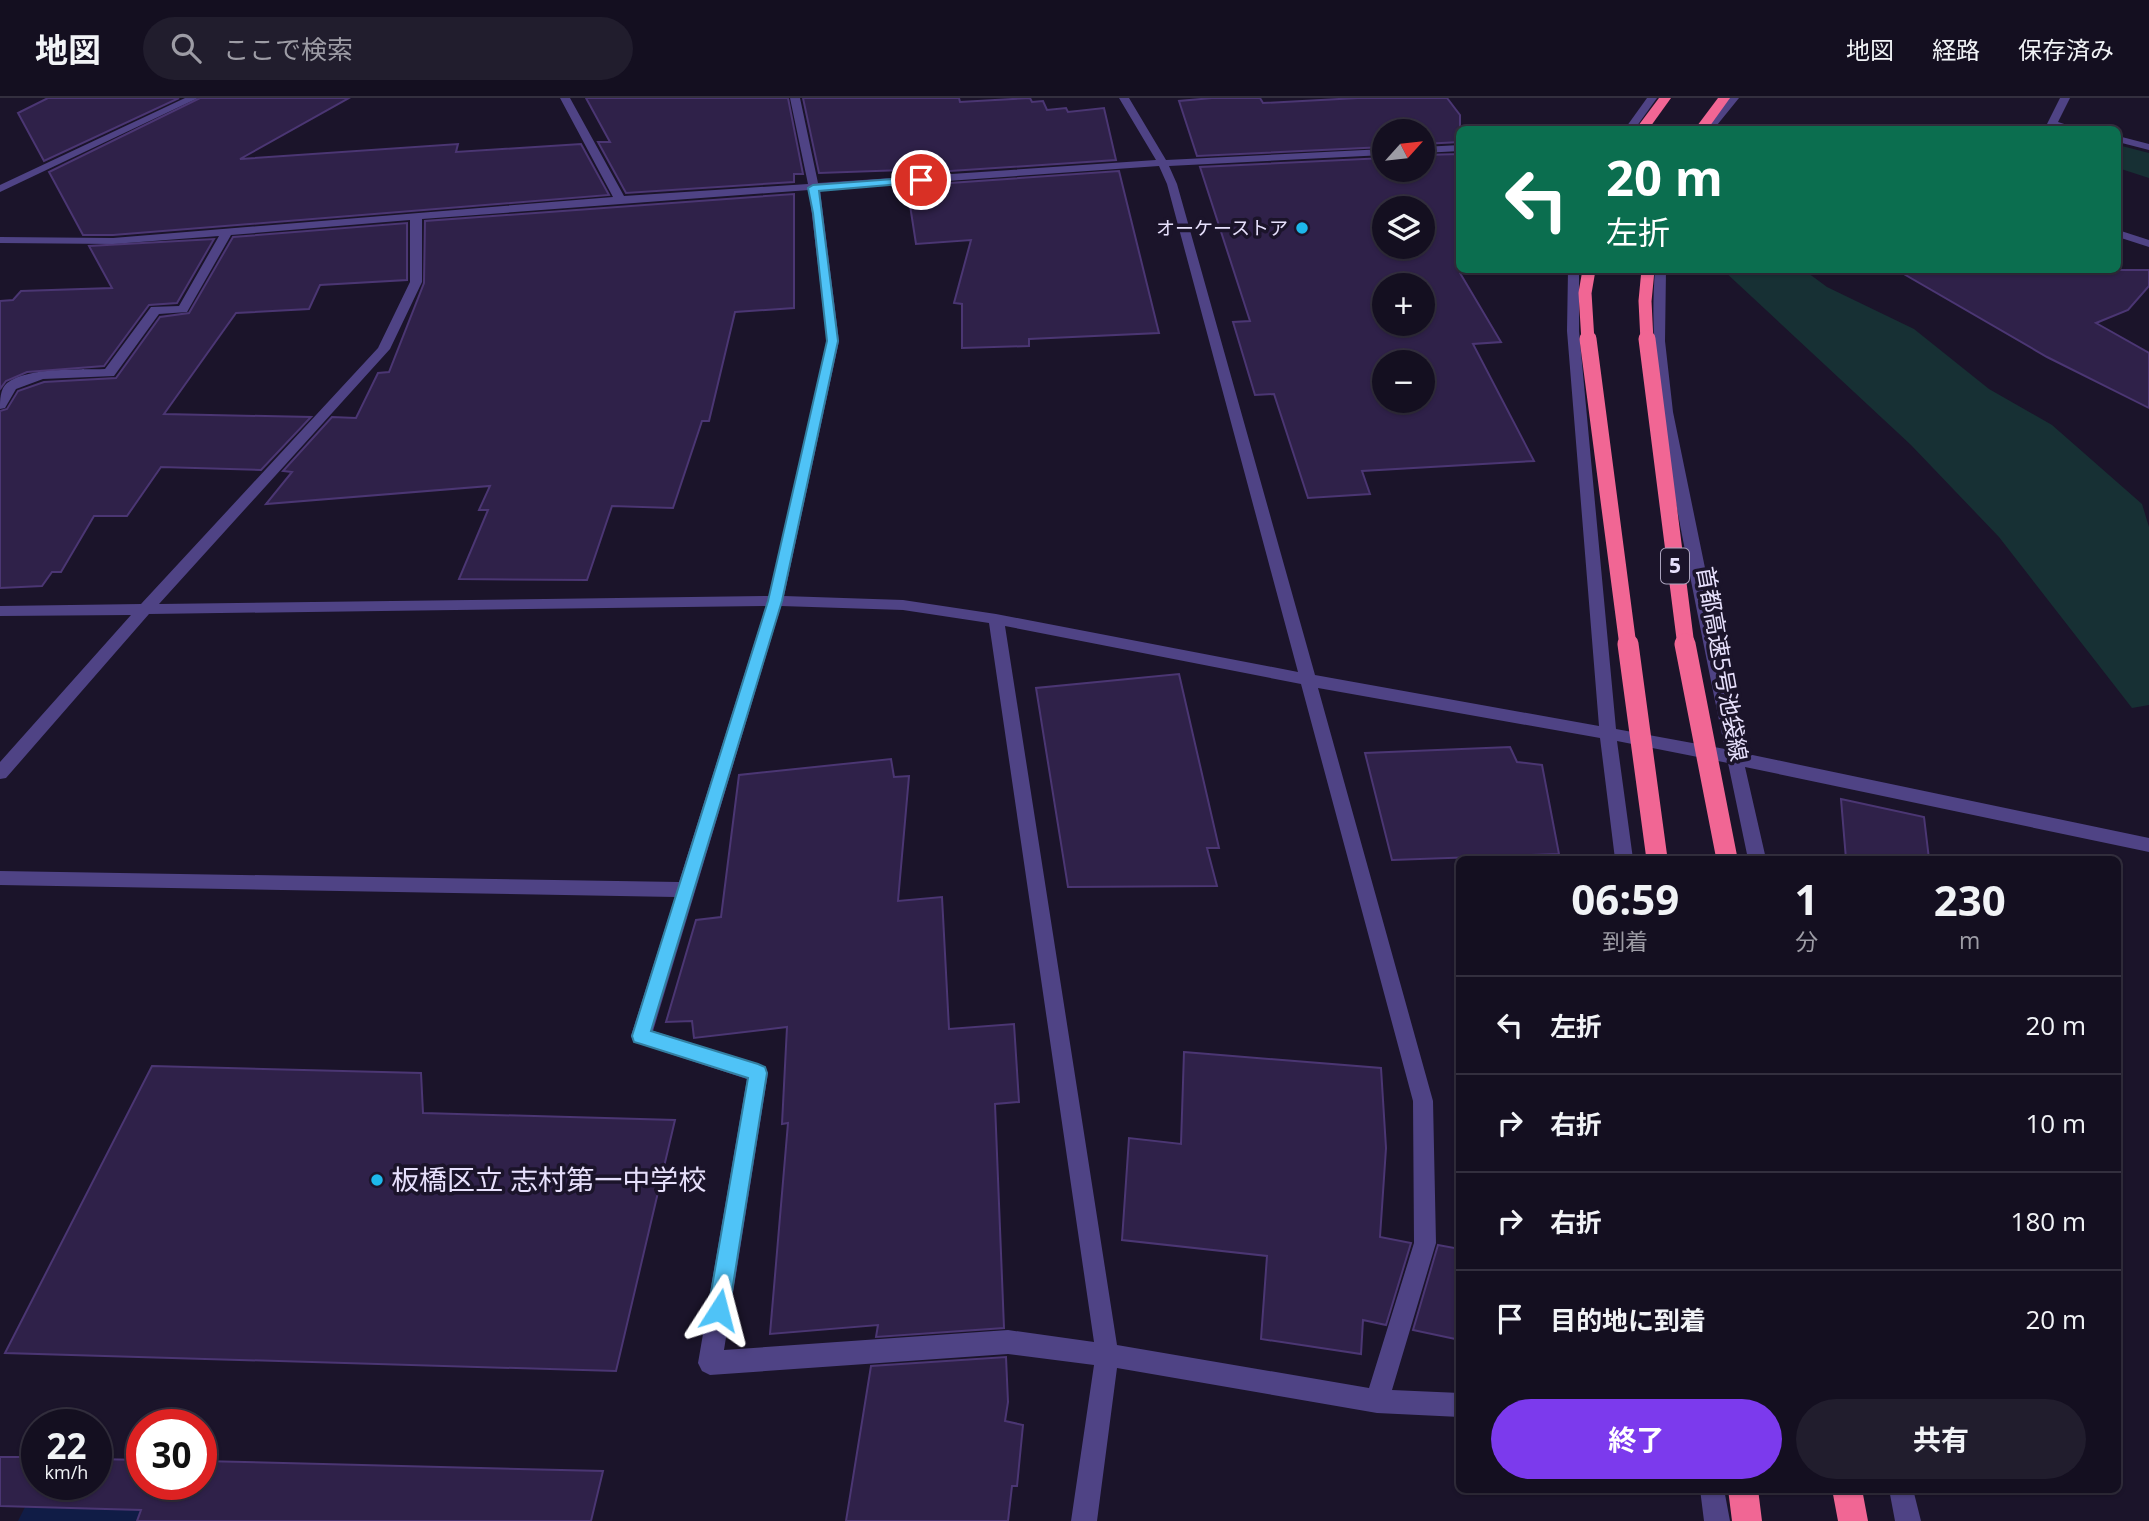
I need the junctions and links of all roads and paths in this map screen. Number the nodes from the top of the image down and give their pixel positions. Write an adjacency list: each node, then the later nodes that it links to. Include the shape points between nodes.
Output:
1 (194, 98): 23 (street)
2 (565, 98): 24 (street)
3 (796, 98): 4 (street); 22 (street)
4 (802, 98)
5 (1124, 98): 21 (street)
6 (1652, 98): 11 (street)
7 (1665, 98): 12 (highway)
8 (1724, 98): 13 (highway)
9 (1734, 98): 14 (street)
10 (2065, 98): 15 (street)
11 (1632, 126)
12 (1644, 126)
13 (1703, 126)
14 (1710, 126)
15 (2050, 126)
16 (2121, 140): 17 (street)
17 (2149, 147)
18 (1456, 148): 19 (street)
19 (1435, 149)
20 (1372, 153): 21 (street)
21 (1163, 163): 22 (street); 39 (street)
22 (813, 188): 24 (street); 35 (street, via 832,341)
23 (0, 189)
24 (620, 200): 25 (street)
25 (416, 215): 26 (street); 36 (street, via 416,282 384,349)
26 (226, 234): 28 (street, via 113,241); 34 (street, via 183,309 155,310 109,373 41,375 11,386)
27 (2121, 234): 29 (street)
28 (0, 240)
29 (2149, 244)
30 (1574, 273): 40 (street, via 1573,331)
31 (1588, 273): 45 (highway, bridge, via 1585,293 1590,369)
32 (1648, 273): 46 (highway, 首都高速5号池袋線 / 5, bridge, via 1649,378 1684,637)
33 (1661, 273): 41 (street, via 1656,311 1666,416)
34 (0, 405)
35 (775, 601): 36 (street); 38 (street, via 903,605); 49 (street)
36 (146, 608): 37 (street); 42 (street)
37 (0, 611)
38 (996, 619): 39 (street); 50 (street)
39 (1308, 680): 40 (street); 51 (street, via 1423,1101 1425,1243)
40 (1606, 733): 41 (street); 44 (street)
41 (1734, 757): 43 (street); 47 (street)
42 (0, 773)
43 (2149, 845)
44 (1624, 856)
45 (1657, 856)
46 (1726, 856)
47 (1756, 856)
48 (0, 878): 49 (street)
49 (685, 890): 50 (street, via 641,1036 758,1073 710,1363 1008,1342)
50 (1107, 1354): 51 (street); 57 (street)
51 (1377, 1401): 52 (street)
52 (1456, 1405)
53 (1713, 1493): 58 (street)
54 (1743, 1493): 59 (highway)
55 (1848, 1493): 60 (highway)
56 (1902, 1493): 61 (street)
57 (1084, 1521)
58 (1717, 1521)
59 (1747, 1521)
60 (1853, 1521)
61 (1908, 1521)

